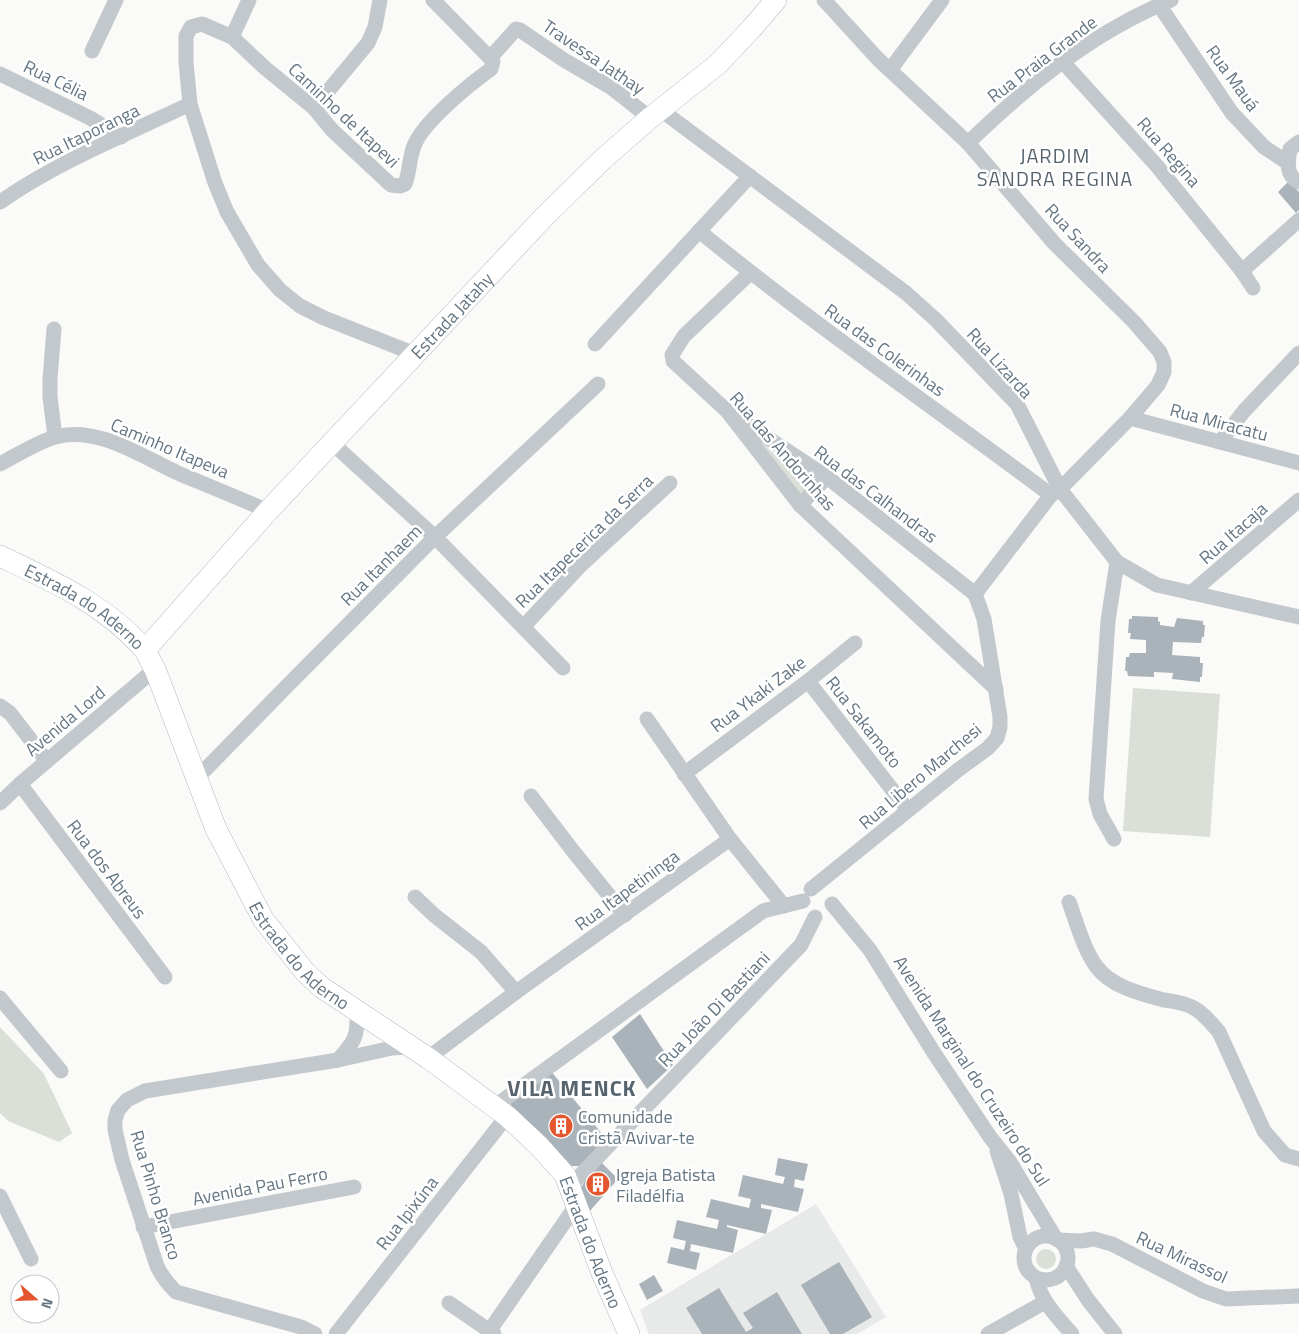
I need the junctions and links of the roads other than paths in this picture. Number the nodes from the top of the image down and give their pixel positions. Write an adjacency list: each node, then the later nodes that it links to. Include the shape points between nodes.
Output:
1 (116, 0): 11 (street)
2 (249, 0): 10 (street)
3 (433, 0): 12 (street)
4 (776, 0): 18 (main road, Estrada Jatahy, via 718,64)
5 (824, 0): 14 (street, Rua Sandra)
6 (942, 0): 14 (street)
7 (379, 1): 17 (street, via 375,27 368,43)
8 (1165, 2): 13 (street, Rua Praia Grande, via 1108,32); 22 (street, Rua Mauá, via 1232,113 1264,147)
9 (516, 30): 12 (street, Caminho de Itapevi); 18 (street, Travessa Jathay)
10 (232, 37): 16 (street, Caminho de Itapevi, via 202,24 191,27 186,36); 17 (street, Caminho de Itapevi)
11 (92, 51)
12 (490, 58): 17 (street, Caminho de Itapevi, via 493,63 491,69 466,87 419,137 402,186 392,184 332,130)
13 (1063, 62): 21 (street, Rua Praia Grande, via 1000,112); 28 (street, Rua Regina, via 1157,166)
14 (890, 70): 21 (street, Rua Sandra)
15 (0, 74): 19 (street, Rua Célia, via 90,118)
16 (190, 104): 19 (street, Rua Itaporanga); 34 (street, via 227,212 269,279 300,306)
17 (314, 108)
18 (656, 114): 23 (street, Rua Lizarda); 34 (main road, Estrada Jatahy, via 603,159 544,217)
19 (121, 137): 25 (street, Rua Itaporanga, via 25,185)
20 (1299, 142): 22 (street, via 1290,150)
21 (968, 143): 37 (street, Rua Sandra, via 1054,243 1160,352 1164,372 1158,386)
22 (1288, 163): 24 (street, via 1290,174)
23 (750, 176): 27 (street); 45 (street, Rua Lizarda, via 899,288 936,320 1017,404)
24 (1299, 182)
25 (0, 202)
26 (1299, 220): 28 (street)
27 (699, 231): 29 (street, Rua das Colerinhas); 32 (street)
28 (1242, 271): 30 (street, Rua Regina)
29 (750, 273): 36 (street, Rua das Andorinhas, via 684,336 672,355 678,368); 45 (street, Rua das Colerinhas, via 872,366)
30 (1253, 288)
31 (54, 329): 38 (street, via 50,397)
32 (595, 344)
33 (1299, 353): 39 (street, via 1244,411)
34 (415, 354): 40 (main road, Estrada Jatahy)
35 (598, 384): 49 (street, Rua Itanhaem)
36 (727, 411): 43 (street, Rua das Calhandras); 47 (street, Rua das Andorinhas)
37 (1130, 418): 39 (street, Rua Miracatu); 45 (street, Rua Sandra)
38 (55, 437): 42 (street, Caminho Itapeva); 48 (street, Caminho Itapeva, via 80,435 99,438)
39 (1220, 442): 41 (street, Rua Miracatu)
40 (332, 443): 48 (main road, Estrada Jatahy); 49 (street)
41 (1299, 463)
42 (0, 464)
43 (827, 477): 47 (street); 52 (street, Rua das Calhandras)
44 (670, 484): 55 (street, Rua Itapecerica da Serra, via 581,565)
45 (1056, 492): 51 (street, Rua Lizarda); 52 (street)
46 (1299, 500): 53 (street, Rua Itacaja)
47 (800, 505): 61 (street, Rua das Andorinhas)
48 (268, 511): 57 (main road, Estrada Jatahy)
49 (435, 537): 55 (street); 66 (street, Rua Itanhaem)
50 (0, 556): 57 (main road, Estrada do Aderno, via 66,588 112,619)
51 (1118, 562): 53 (street, Rua Lizarda, via 1157,585); 72 (street, via 1108,621 1096,799 1100,814)
52 (975, 594): 61 (street, Rua Libero Marchesi, via 984,619)
53 (1191, 594): 54 (street, Rua Lizarda)
54 (1299, 617)
55 (524, 626): 58 (street)
56 (855, 644): 60 (street, Rua Ykaki Zake)
57 (145, 650): 59 (main road, Estrada do Aderno)
58 (563, 668)
59 (155, 669): 64 (street, Avenida Lord); 66 (main road, Estrada do Aderno)
60 (808, 681): 65 (street, Rua Ykaki Zake); 70 (street, Rua Sakamoto)
61 (996, 689): 70 (street, Rua Libero Marchesi, via 1000,717 997,738)
62 (0, 706): 64 (street, via 10,713)
63 (647, 719): 65 (street)
64 (47, 761): 67 (street, Avenida Lord)
65 (684, 774): 71 (street)
66 (196, 779): 83 (main road, Estrada do Aderno, via 216,829 263,918 321,988)
67 (20, 784): 69 (street, Avenida Lord); 80 (street, Rua dos Abreus)
68 (531, 796): 78 (street)
69 (0, 803)
70 (908, 810): 73 (street, Rua Libero Marchesi)
71 (730, 839): 77 (street); 78 (street, Rua Itapetininga)
72 (1114, 839)
73 (807, 895): 76 (street, via 820,887 830,895); 77 (street, Rua Libero Marchesi); 79 (street, via 804,909)
74 (415, 897): 81 (street, via 482,952)
75 (1069, 902): 89 (street, via 1097,966 1111,980 1133,991 1197,1010 1219,1032 1264,1131 1285,1155)
76 (832, 904): 79 (street, via 828,913); 88 (street, Avenida Marginal do Cruzeiro do Sul, via 870,950 934,1054)
77 (784, 906): 87 (street, Rua Libero Marchesi, via 762,911)
78 (625, 914): 81 (street, Rua Itapetininga)
79 (815, 917): 90 (street, Rua João Di Bastiani, via 801,944)
80 (165, 977)
81 (516, 992): 84 (street, Rua Itapetininga)
82 (0, 998): 86 (street)
83 (357, 1011): 84 (main road, Estrada do Aderno); 85 (street, via 355,1037)
84 (419, 1052): 85 (street, Rua Pinho Branco, via 392,1048); 87 (main road, Estrada do Aderno)
85 (338, 1060): 94 (street, Rua Pinho Branco, via 145,1091 127,1100 118,1110 115,1130)
86 (60, 1071)
87 (500, 1111): 90 (main road, Estrada do Aderno, via 539,1146 565,1175); 106 (street, Rua Ipixúna)
88 (995, 1144): 95 (street, Avenida Marginal do Cruzeiro do Sul, via 1010,1162); 97 (street)
89 (1299, 1159)
90 (570, 1186): 93 (main road, Estrada do Aderno)
91 (354, 1187): 94 (street, Avenida Pau Ferro)
92 (0, 1196): 98 (street)
93 (576, 1206): 104 (street); 107 (main road, Estrada do Aderno)
94 (143, 1227): 105 (street, Rua Pinho Branco, via 162,1276 176,1292 301,1327)
95 (1057, 1240): 96 (street, Rua Mirassol); 97 (street, via 1050,1236 1036,1239); 99 (street, via 1066,1249)
96 (1081, 1241): 99 (street); 101 (street, Rua Mirassol, via 1094,1239 1112,1244 1203,1292 1226,1299)
97 (1026, 1249): 100 (street, via 1026,1269)
98 (31, 1259)
99 (1067, 1264): 100 (street, via 1063,1272 1051,1280); 110 (street, via 1088,1300)
100 (1036, 1278): 102 (street)
101 (1299, 1296)
102 (1045, 1302): 108 (street); 109 (street)
103 (450, 1304): 104 (street)
104 (492, 1332)
105 (315, 1334)
106 (336, 1334)
107 (629, 1334)
108 (988, 1334)
109 (1072, 1334)
110 (1115, 1334)

